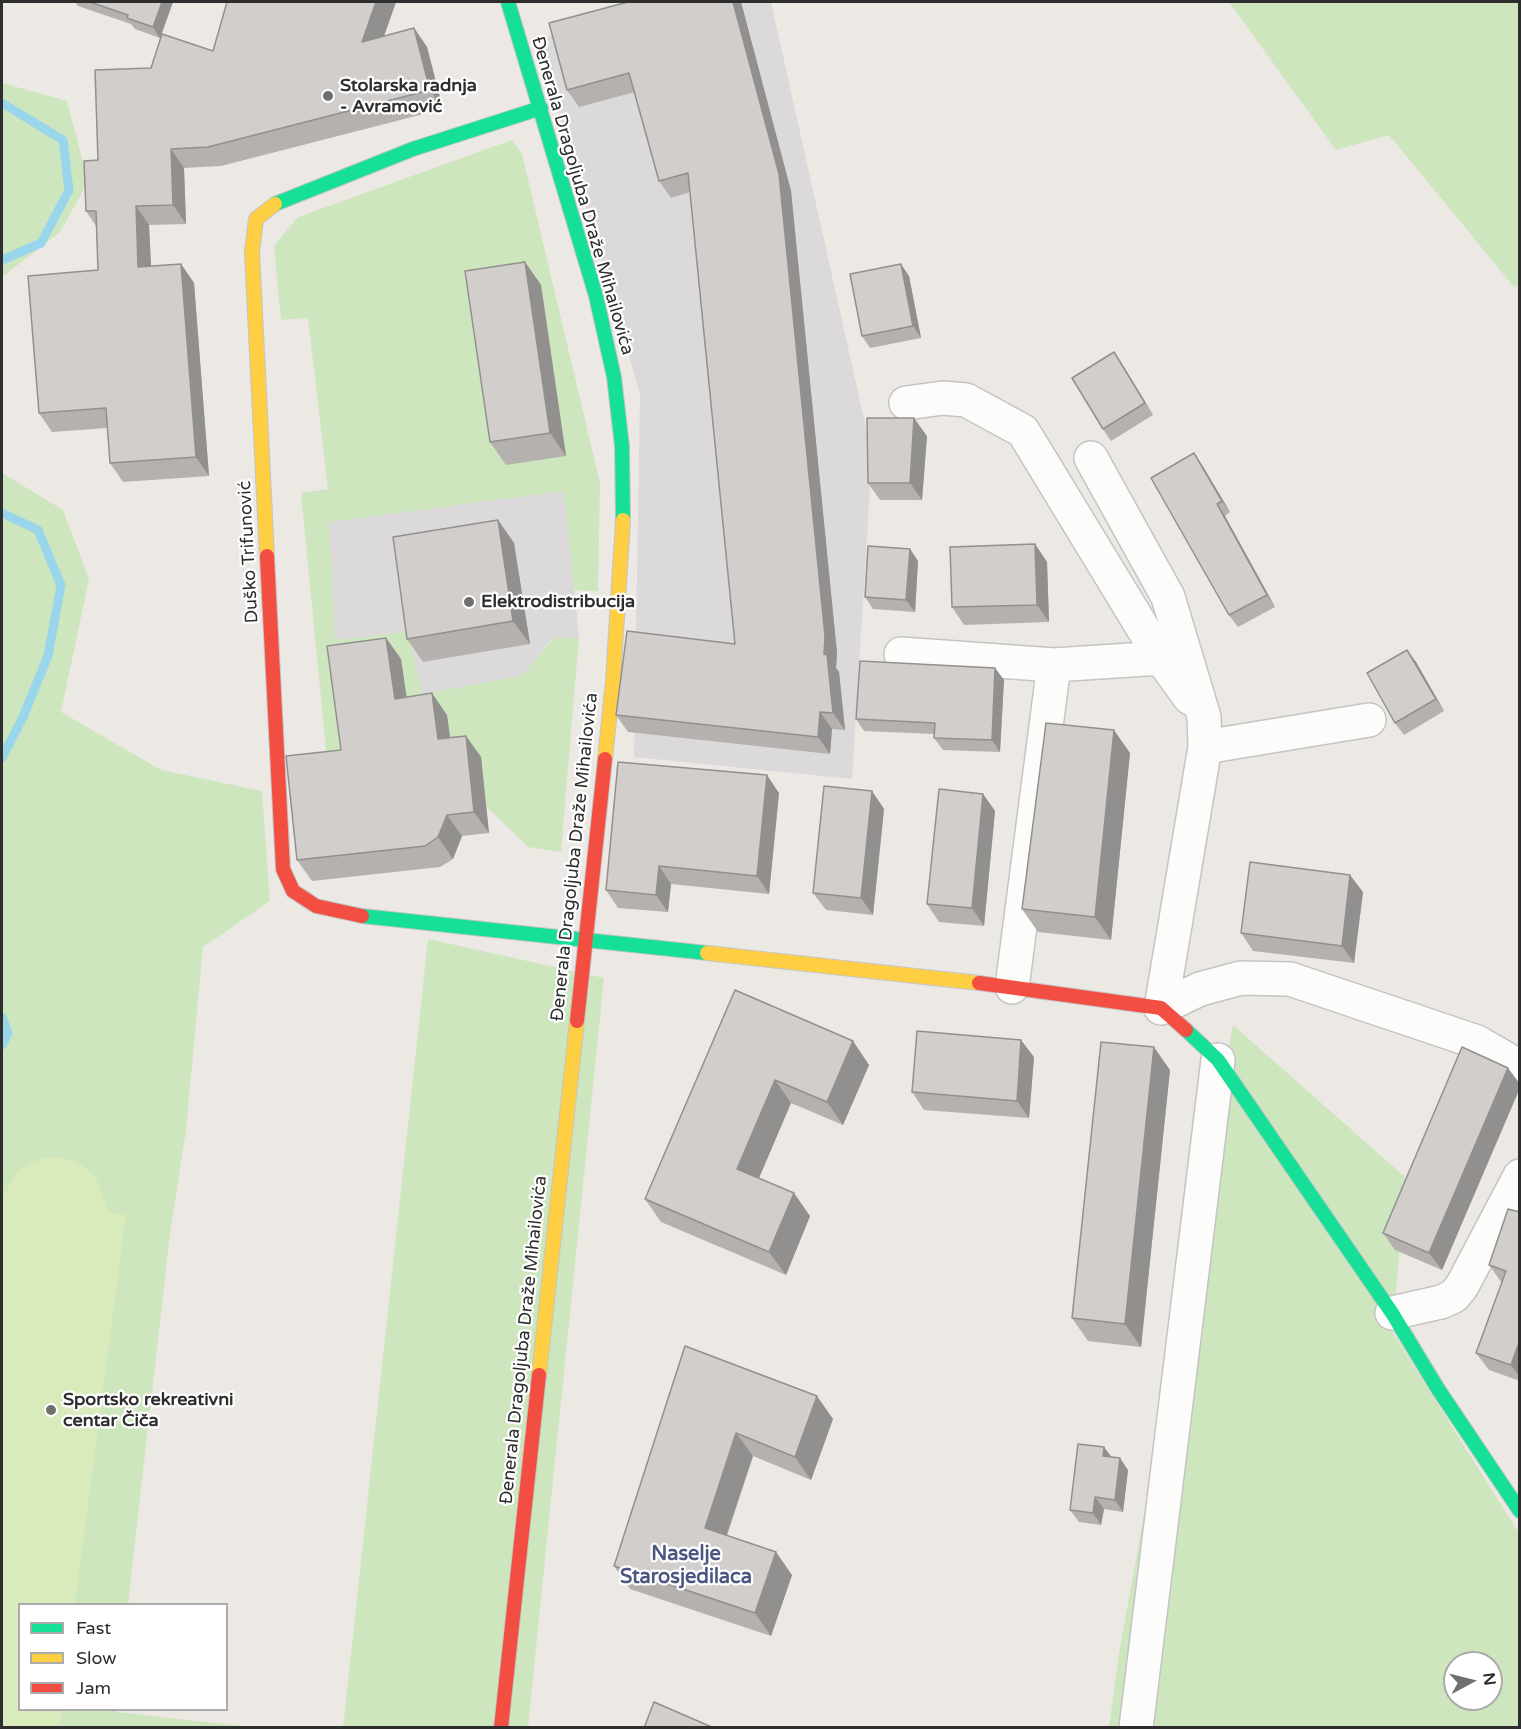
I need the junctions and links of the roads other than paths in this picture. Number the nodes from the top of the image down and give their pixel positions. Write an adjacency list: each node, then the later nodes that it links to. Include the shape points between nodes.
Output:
1 (508, 2): 2 (street, Đenerala Dragoljuba Draže Mihailovića)
2 (542, 108): 10 (street, Đenerala Dragoljuba Draže Mihailovića, via 596,296 614,377 622,446 623,512 613,681); 10 (street, Duško Trifunović, via 413,149 268,207 256,219 253,232 257,347 283,869 293,891 316,906 381,920)
3 (906, 403): 6 (street, via 943,398 966,400 1023,431)
4 (1091, 458): 9 (street, via 1168,597)
5 (902, 654): 7 (street)
6 (1161, 658): 7 (street); 9 (street)
7 (1054, 665): 11 (street)
8 (1369, 720): 9 (street)
9 (1204, 732): 12 (street)
10 (583, 942): 11 (street, Duško Trifunović); 18 (street, Đenerala Dragoljuba Draže Mihailovića)
11 (1012, 987): 12 (street, Duško Trifunović)
12 (1161, 1008): 13 (street); 14 (street, via 1200,989 1241,978 1290,979 1477,1042)
13 (1218, 1060): 16 (street); 19 (street)
14 (1520, 1067)
15 (1520, 1176): 16 (street, via 1454,1296)
16 (1392, 1313): 17 (street, via 1438,1389)
17 (1517, 1496)
18 (501, 1728)
19 (1136, 1728)

